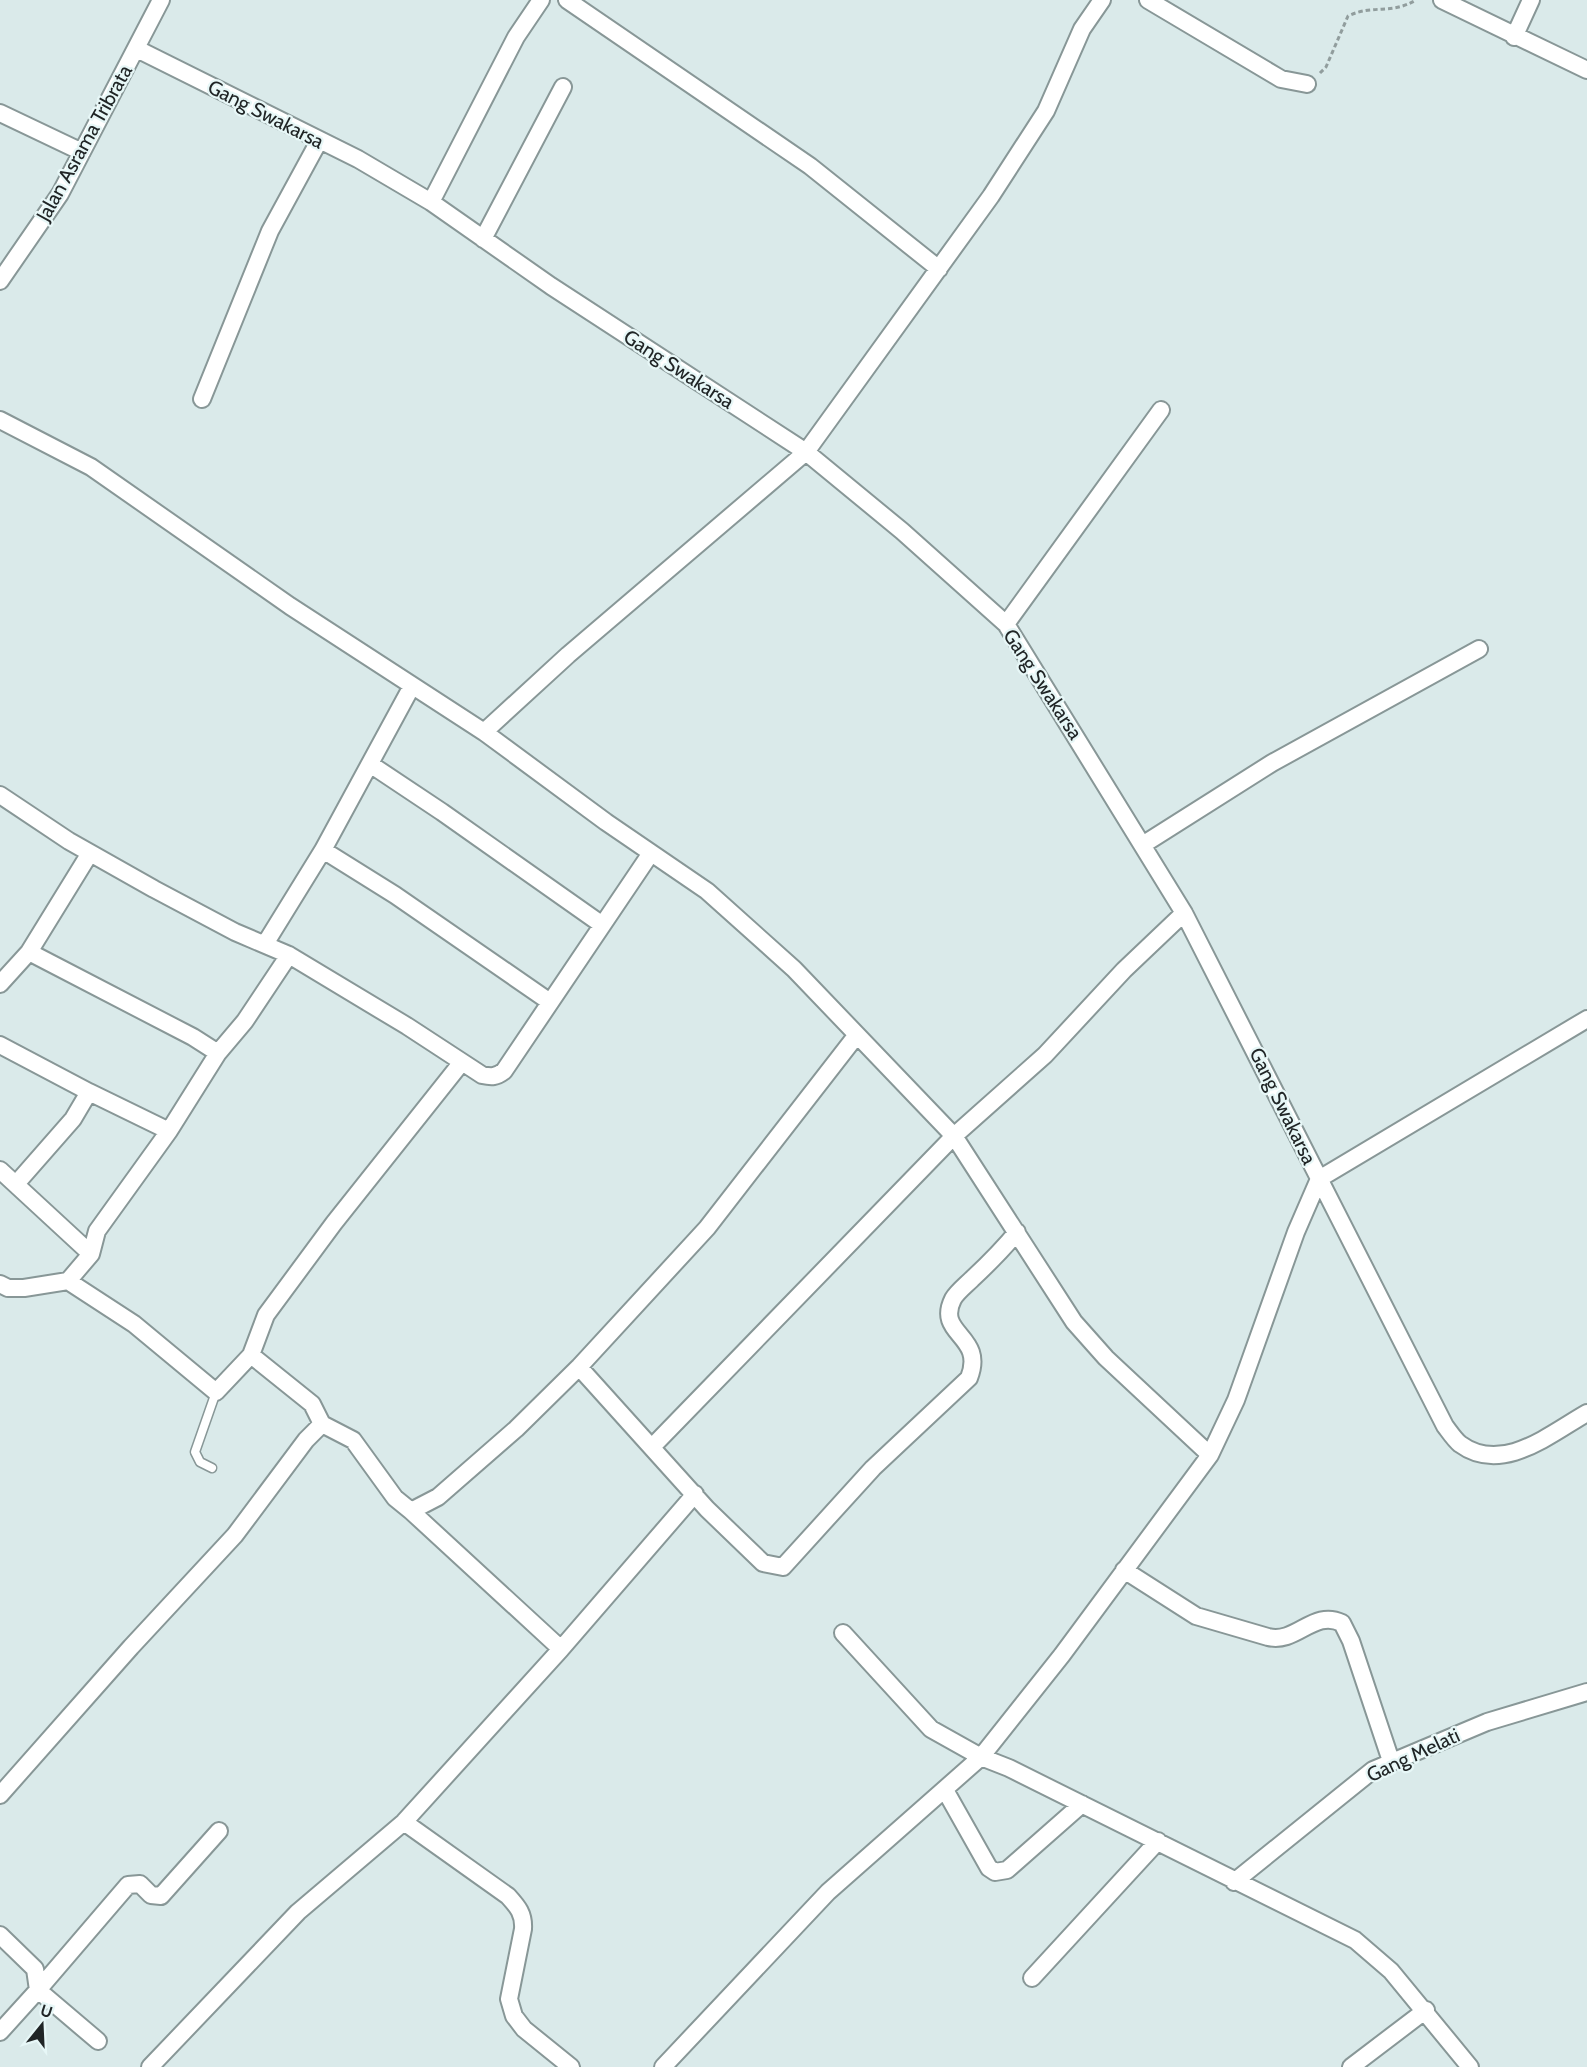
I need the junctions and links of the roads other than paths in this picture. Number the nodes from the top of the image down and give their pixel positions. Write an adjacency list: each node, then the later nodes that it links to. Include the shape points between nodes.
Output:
1 (161, 0): 9 (street, Jalan Asrama Tribrata)
2 (541, 0): 16 (street, via 516,37)
3 (567, 0): 18 (street, via 810,166)
4 (1102, 0): 18 (street, via 1082,29 1046,111)
5 (1148, 0): 11 (street, via 1281,79)
6 (1442, 0): 8 (street)
7 (1531, 0): 8 (street)
8 (1514, 37): 10 (street)
9 (137, 49): 14 (street, Gang Swakarsa); 15 (street, Jalan Asrama Tribrata)
10 (1587, 70)
11 (1306, 84)
12 (562, 87): 17 (street)
13 (0, 113): 15 (street)
14 (319, 141): 16 (street, Gang Swakarsa); 20 (street, via 270,231)
15 (82, 152): 19 (street, Jalan Asrama Tribrata, via 60,194)
16 (431, 202): 17 (street, Gang Swakarsa)
17 (483, 239): 23 (street, Gang Swakarsa)
18 (939, 269): 23 (street)
19 (0, 280)
20 (202, 399)
21 (1161, 411): 24 (street)
22 (0, 420): 26 (street, via 91,467)
23 (806, 452): 24 (street, Gang Swakarsa); 27 (street)
24 (1006, 624): 30 (street, Gang Swakarsa)
25 (1479, 649): 30 (street, via 1272,764)
26 (412, 686): 27 (street); 28 (street)
27 (484, 732): 33 (street)
28 (370, 764): 31 (street); 35 (street)
29 (0, 795): 32 (street)
30 (1143, 844): 34 (street, Gang Swakarsa)
31 (323, 850): 36 (street); 40 (street)
32 (90, 853): 36 (street, via 235,932); 37 (street)
33 (651, 853): 35 (street); 42 (street, via 707,891 794,969)
34 (1184, 913): 48 (street, via 1124,970 1045,1055); 50 (street, Gang Swakarsa)
35 (601, 924): 40 (street)
36 (265, 944): 38 (street)
37 (29, 952): 39 (street); 44 (street)
38 (289, 955): 44 (street); 45 (street)
39 (0, 984)
40 (550, 1002): 45 (street, via 497,1076 482,1075)
41 (1587, 1019): 50 (street)
42 (856, 1036): 48 (street); 57 (street, via 706,1228)
43 (0, 1045): 46 (street)
44 (218, 1053): 47 (street)
45 (462, 1062): 56 (street, via 266,1315)
46 (89, 1092): 47 (street); 51 (street, via 73,1119)
47 (169, 1131): 53 (street, via 98,1231)
48 (954, 1136): 52 (street); 61 (street)
49 (0, 1170): 51 (street)
50 (1319, 1179): 59 (street, Gang Swakarsa, via 1445,1426 1460,1444 1482,1454 1500,1456 1521,1450); 62 (street, via 1236,1400)
51 (16, 1184): 53 (street)
52 (1017, 1232): 62 (street, via 1053,1293 1106,1359); 64 (street, via 951,1305 953,1327 971,1349 975,1362 969,1378 873,1468 783,1567 763,1563)
53 (91, 1254): 54 (street)
54 (68, 1281): 55 (street, via 24,1288); 58 (street, via 134,1324)
55 (0, 1284)
56 (251, 1355): 58 (street); 60 (street, via 312,1404)
57 (579, 1367): 61 (street); 65 (street, via 438,1497)
58 (216, 1392): 63 (lane, via 195,1452 200,1462)
59 (1587, 1413)
60 (322, 1424): 65 (street, via 353,1440 395,1498); 74 (street, via 235,1535)
61 (652, 1447): 64 (street)
62 (1210, 1455): 66 (street)
63 (212, 1468)
64 (695, 1494): 68 (street)
65 (411, 1511): 68 (street)
66 (1124, 1570): 71 (street); 72 (street, via 1205,1620 1279,1640 1319,1619 1342,1623)
67 (843, 1633): 71 (street, via 931,1729)
68 (561, 1649): 76 (street)
69 (1582, 1694): 70 (street); 72 (street, Gang Melati, via 1487,1722)
70 (1587, 1710)
71 (981, 1757): 73 (street); 75 (street)
72 (1391, 1761): 79 (street, Gang Melati, via 1338,1795)
73 (945, 1790): 75 (street, via 989,1868 995,1872 1006,1870); 86 (street, via 828,1892)
74 (0, 1796)
75 (1082, 1804): 78 (street)
76 (404, 1822): 88 (street, via 298,1912); 89 (street, via 508,1896 519,1908 524,1917 523,1929 509,1999 514,2016 524,2029)
77 (219, 1831): 82 (street, via 161,1896 151,1895 140,1884 128,1885)
78 (1158, 1841): 79 (street); 81 (street)
79 (1234, 1882): 83 (street, via 1355,1940 1391,1971)
80 (0, 1935): 82 (street, via 35,1969)
81 (1032, 1978)
82 (38, 1990): 84 (street); 85 (street)
83 (1426, 2010): 87 (street); 90 (street)
84 (0, 2032)
85 (98, 2041)
86 (671, 2064)
87 (1355, 2066)
88 (150, 2067)
89 (571, 2067)
90 (1470, 2067)

